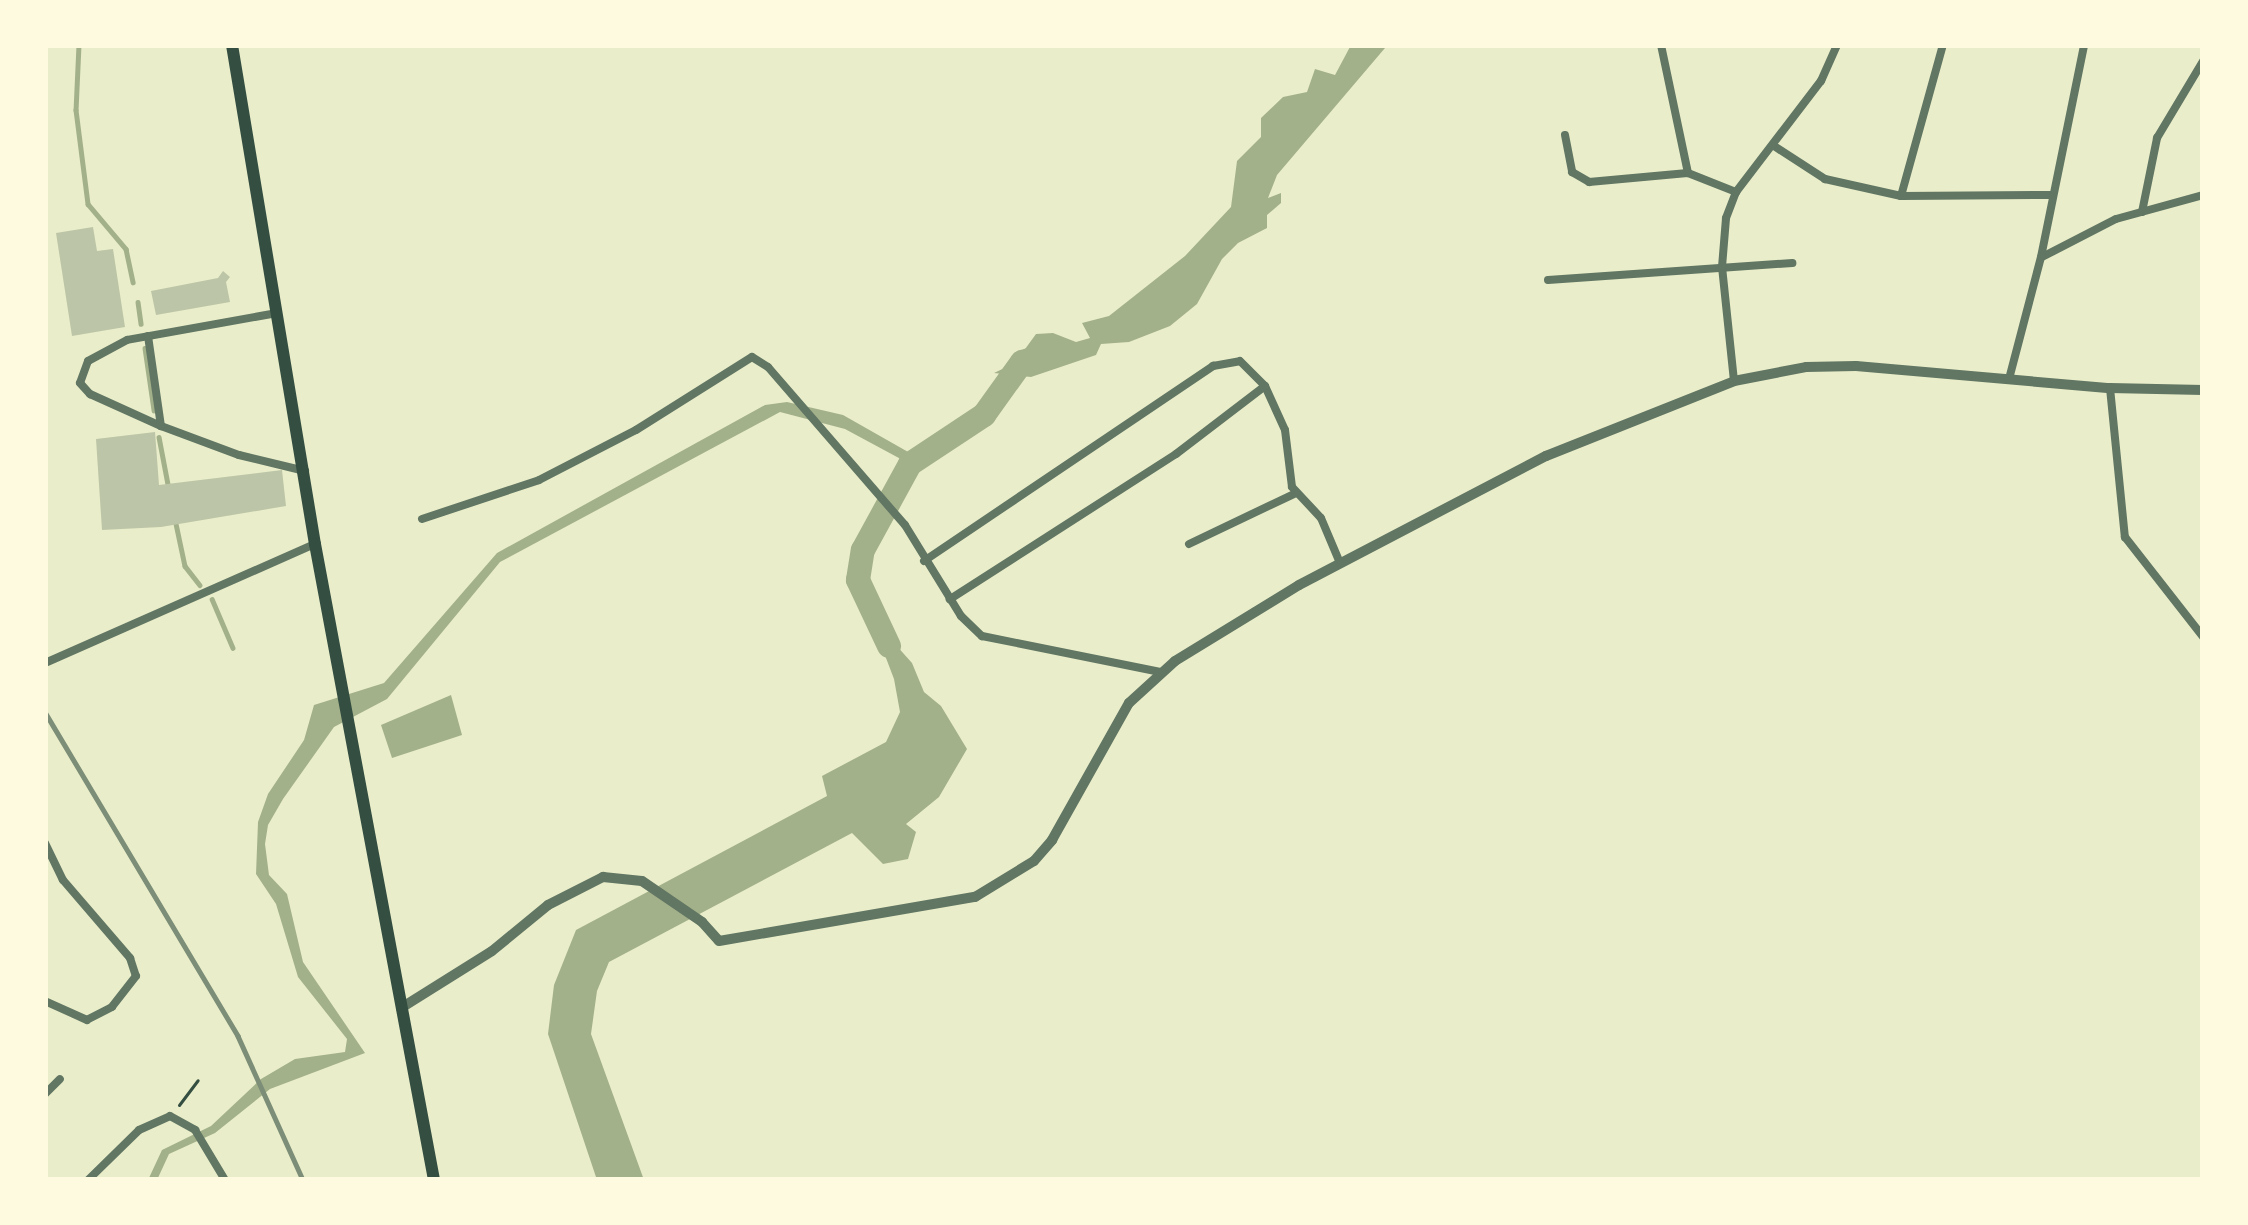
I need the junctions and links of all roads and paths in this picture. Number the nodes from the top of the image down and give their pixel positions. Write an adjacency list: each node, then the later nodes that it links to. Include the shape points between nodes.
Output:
1 (232, 45): 19 (main road)
2 (1661, 45): 9 (street)
3 (1837, 45): 8 (street)
4 (1943, 45): 13 (street)
5 (2084, 45): 11 (street)
6 (2203, 62): 14 (street, via 2157,138)
7 (1565, 135): 9 (street, via 1572,172 1589,182)
8 (1774, 146): 10 (street); 13 (street, via 1825,179)
9 (1688, 172): 10 (street)
10 (1736, 192): 17 (street)
11 (2053, 195): 13 (street); 15 (street)
12 (2203, 195): 14 (street)
13 (1901, 196)
14 (2142, 212): 15 (street)
15 (2041, 257): 21 (street)
16 (1792, 263): 17 (street)
17 (1722, 267): 18 (street); 22 (street)
18 (1548, 280)
19 (279, 312): 20 (street); 27 (main road)
20 (148, 336): 26 (street); 26 (street, via 100,353 79,376 90,394)
21 (2009, 380): 22 (street, via 1856,366); 24 (street)
22 (1734, 381): 33 (street, via 1592,434)
23 (1265, 386): 28 (street, via 1285,430); 32 (street, via 1240,362 1213,366); 34 (street, via 1176,454)
24 (2110, 388): 25 (street); 35 (street, via 2125,536)
25 (2203, 390)
26 (161, 427): 27 (street)
27 (306, 472): 30 (main road)
28 (1296, 493): 31 (street); 33 (street, via 1321,518)
29 (422, 519): 32 (street, via 539,480 752,356 905,525)
30 (315, 544): 36 (street); 40 (main road)
31 (1189, 544)
32 (924, 561): 34 (street)
33 (1340, 563): 37 (street)
34 (950, 599): 37 (street, via 971,628 998,644)
35 (2203, 637)
36 (45, 663)
37 (1160, 672): 40 (street, via 1110,730 1052,840 1007,881 930,908 719,941 651,886 602,877 548,905)
38 (45, 843): 39 (street, via 63,880 130,958 136,976 101,1016 73,1018)
39 (45, 1001)
40 (401, 1008): 47 (main road)
41 (60, 1078): 43 (street)
42 (197, 1081): 44 (path)
43 (45, 1094)
44 (170, 1116): 45 (street, via 140,1130); 46 (street, via 195,1130)
45 (88, 1180)
46 (225, 1180)
47 (434, 1180)

